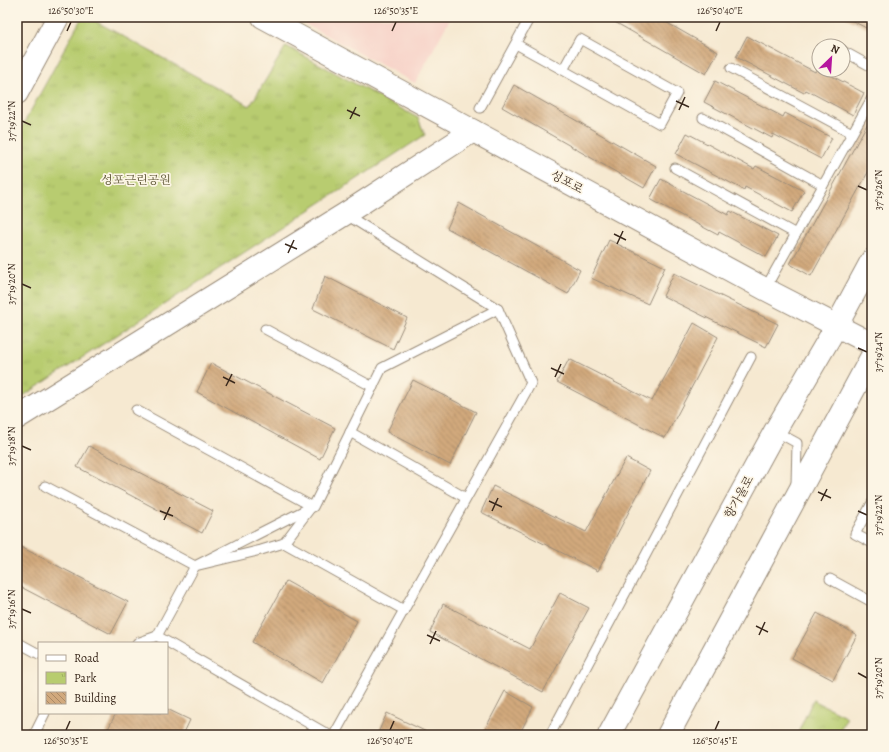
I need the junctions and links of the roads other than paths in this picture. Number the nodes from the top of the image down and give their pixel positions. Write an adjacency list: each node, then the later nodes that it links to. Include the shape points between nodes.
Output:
1 (58, 17): 9 (street)
2 (263, 17): 13 (street, 성포로)
3 (530, 17): 4 (lane)
4 (516, 44): 8 (lane); 11 (lane)
5 (851, 55): 6 (lane)
6 (872, 67)
7 (730, 68): 14 (lane)
8 (563, 70): 8 (lane, via 580,39 677,93 660,124)
9 (17, 93)
10 (872, 98): 14 (lane)
11 (480, 108)
12 (703, 118): 16 (lane)
13 (473, 131): 17 (street); 20 (street, 성포로)
14 (852, 133): 16 (lane)
15 (675, 168): 18 (lane)
16 (823, 185): 18 (lane)
17 (345, 214): 21 (lane); 29 (street)
18 (796, 234): 20 (lane)
19 (872, 260): 22 (street, 항가울로)
20 (765, 289): 22 (street, 성포로)
21 (498, 309): 27 (lane, via 382,368); 33 (lane, via 531,383)
22 (837, 325): 24 (street, 성포로); 30 (street, 항가울로)
23 (265, 329): 27 (lane)
24 (872, 344)
25 (872, 356): 34 (street)
26 (751, 357): 53 (lane)
27 (373, 387): 31 (lane)
28 (136, 410): 36 (lane)
29 (17, 418)
30 (775, 431): 34 (lane, via 797,443); 54 (street, 항가울로)
31 (350, 432): 33 (lane); 36 (lane)
32 (45, 486): 39 (lane)
33 (466, 498): 42 (lane)
34 (795, 498): 55 (street)
35 (872, 503): 38 (lane, via 855,534)
36 (312, 506): 37 (lane); 39 (lane)
37 (284, 543): 39 (lane); 42 (lane)
38 (872, 544)
39 (195, 566): 43 (lane)
40 (830, 579): 41 (lane)
41 (872, 602)
42 (404, 610): 52 (lane)
43 (157, 636): 45 (lane); 46 (lane)
44 (17, 642): 48 (lane)
45 (140, 642)
46 (167, 642)
47 (168, 642): 51 (lane)
48 (38, 653)
49 (44, 714): 50 (lane)
50 (34, 735)
51 (329, 735)
52 (334, 735)
53 (550, 735)
54 (610, 735)
55 (668, 735)

